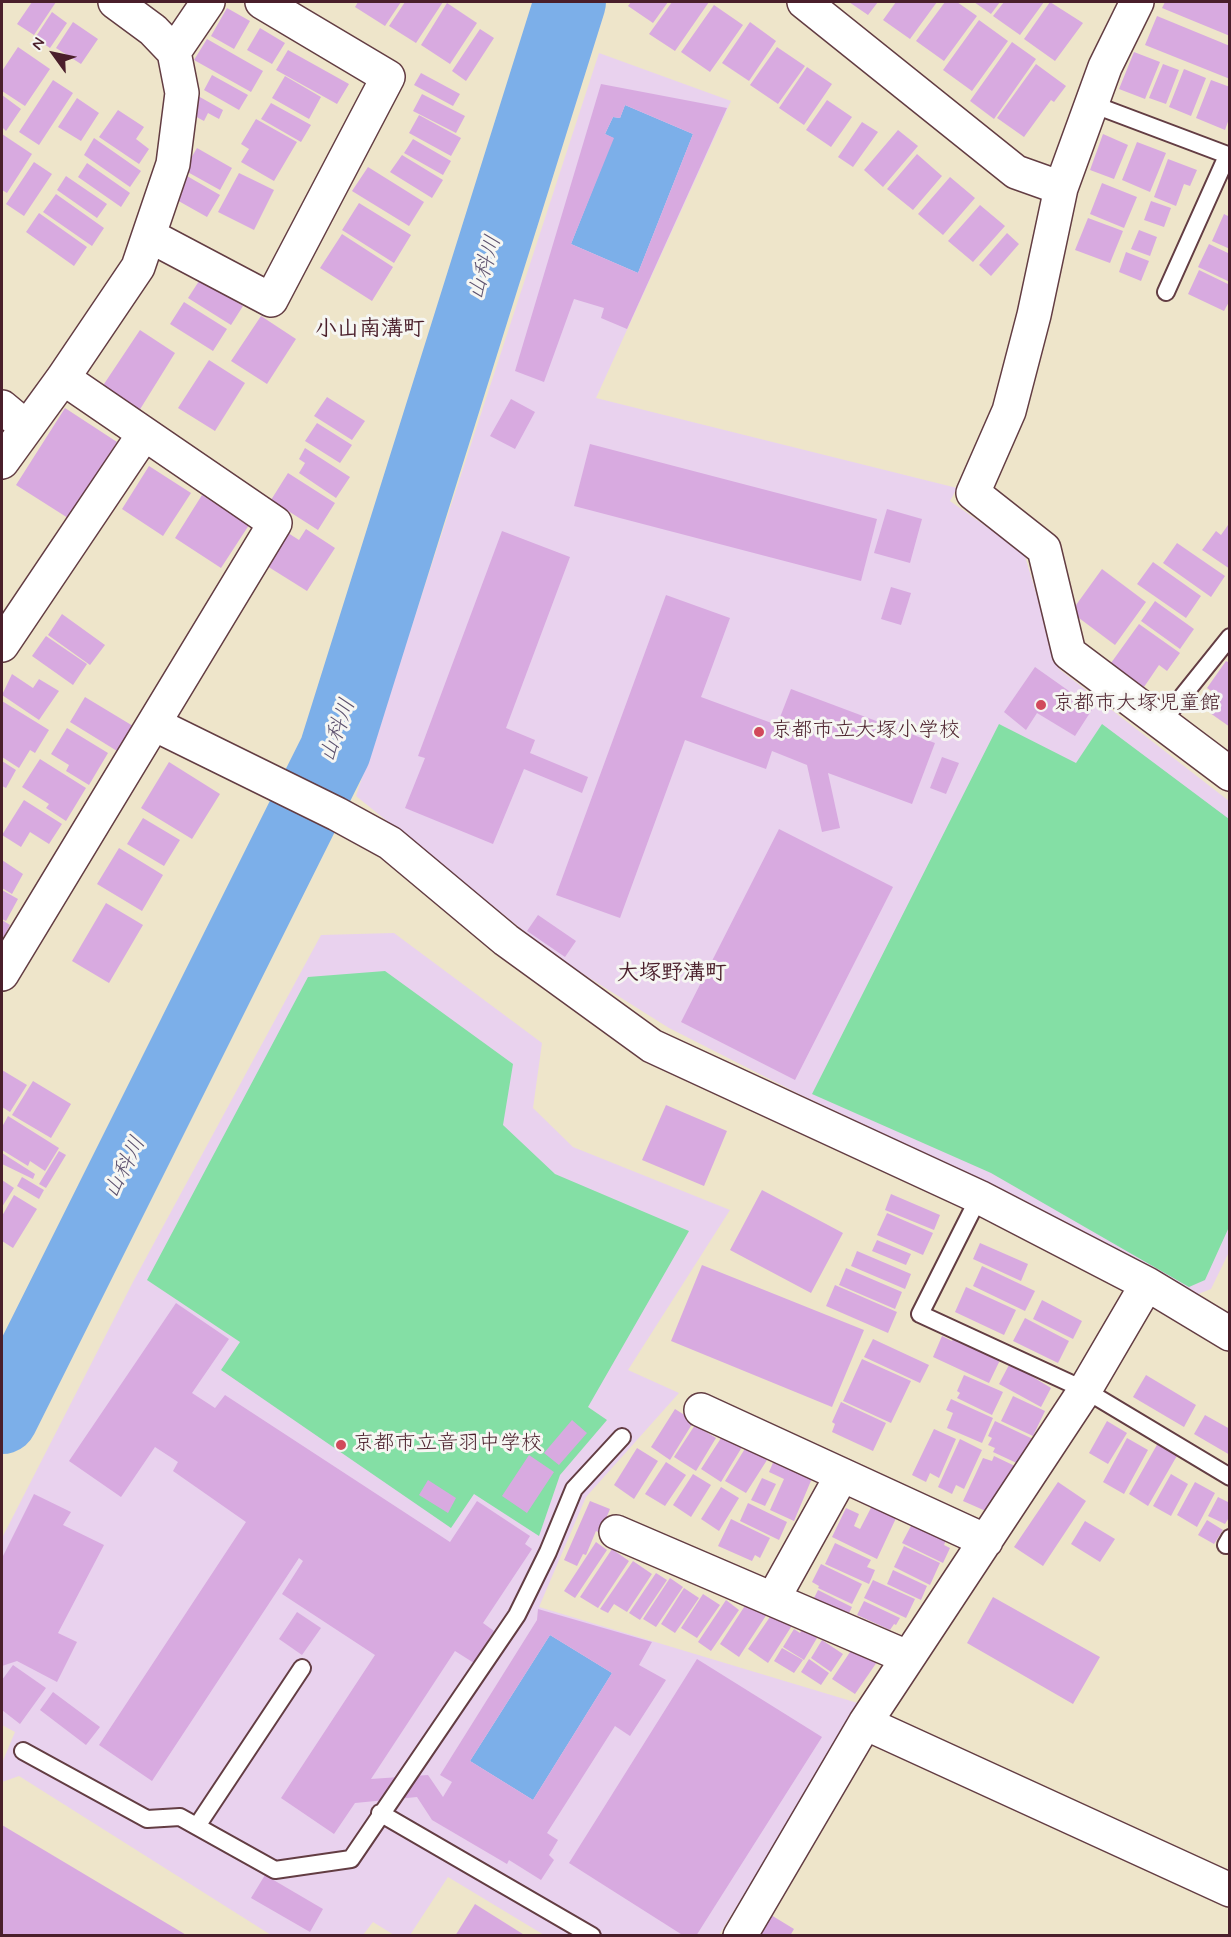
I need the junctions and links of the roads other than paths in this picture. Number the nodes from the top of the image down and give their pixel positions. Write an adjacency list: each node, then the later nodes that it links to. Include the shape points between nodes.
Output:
1 (115, 2): 6 (street, via 153,30)
2 (208, 2): 6 (street)
3 (262, 2): 10 (street, via 388,76 271,300)
4 (804, 2): 9 (street, via 1016,172)
5 (1137, 2): 7 (street)
6 (174, 52): 10 (street, via 182,93 174,164)
7 (1092, 104): 8 (lane); 9 (street)
8 (1228, 156): 11 (lane)
9 (1061, 188): 18 (street, via 1009,411 973,493 1044,549 1069,653)
10 (150, 236): 12 (street, via 138,267)
11 (1166, 292)
12 (63, 378): 13 (street); 14 (street)
13 (14, 417): 15 (street)
14 (144, 434): 17 (street); 19 (street, via 275,523)
15 (2, 462)
16 (1230, 637): 18 (lane)
17 (2, 645)
18 (1161, 723): 20 (street)
19 (153, 724): 21 (street); 22 (street, via 390,843 506,940 652,1046)
20 (1230, 774)
21 (2, 974)
22 (979, 1197): 23 (street); 25 (lane, via 920,1314)
23 (1147, 1284): 24 (street); 25 (street)
24 (1226, 1321)
25 (1085, 1390): 29 (lane); 31 (street)
26 (701, 1410): 28 (street)
27 (622, 1437): 37 (lane, via 574,1489 517,1615)
28 (842, 1475): 31 (street); 32 (street)
29 (1230, 1477)
30 (616, 1532): 32 (street)
31 (986, 1541): 33 (street)
32 (773, 1599): 33 (street)
33 (907, 1658): 35 (street)
34 (302, 1668): 38 (lane)
35 (864, 1723): 39 (street); 41 (street)
36 (23, 1751): 38 (lane, via 147,1819 180,1817)
37 (380, 1813): 38 (lane, via 351,1859 275,1870); 40 (lane)
38 (197, 1826)
39 (1230, 1890)
40 (592, 1935)
41 (740, 1935)

